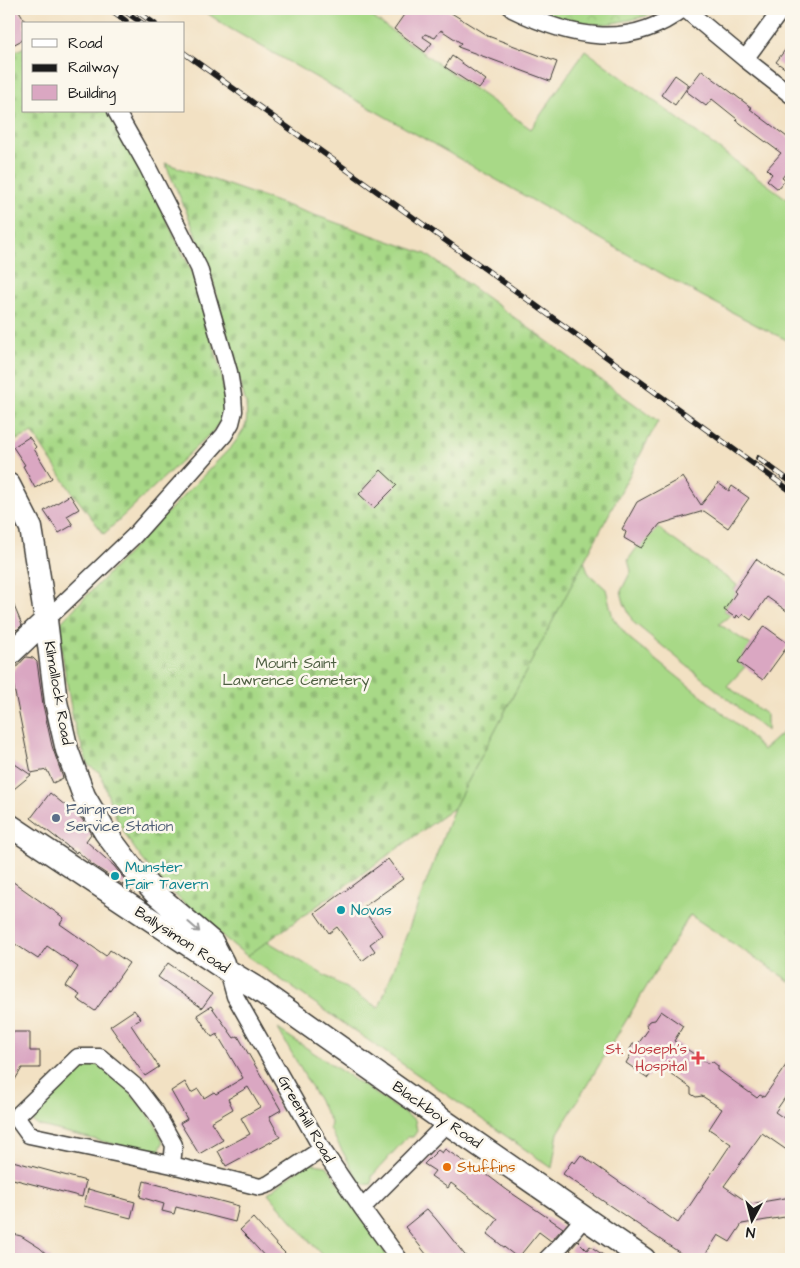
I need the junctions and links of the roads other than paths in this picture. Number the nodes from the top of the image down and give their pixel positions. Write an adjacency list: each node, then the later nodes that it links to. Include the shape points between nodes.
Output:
1 (512, 9): 2 (street, via 567,30 603,36 647,28)
2 (684, 9): 4 (street)
3 (782, 9): 4 (street)
4 (745, 59): 5 (street)
5 (791, 95)
6 (117, 112): 8 (street, via 148,166 199,268 229,372 234,412 224,435 134,536)
7 (9, 485): 8 (main road, Kilmallock Road, via 31,528)
8 (46, 620): 9 (main road); 11 (main road, Kilmallock Road, one-way to 11, via 56,702 67,750 84,796 105,832 133,869 158,896 212,942)
9 (9, 655)
10 (9, 824): 11 (main road, Ballysimon Road)
11 (228, 971): 12 (main road, Ballysimon Road); 14 (street, Greenhill Road, via 235,996)
12 (256, 988): 13 (main road, Blackboy Road)
13 (447, 1123): 16 (street); 17 (main road, Blackboy Road)
14 (322, 1149): 15 (street, via 269,1184 260,1186); 16 (street, Greenhill Road)
15 (172, 1165): 15 (street, via 174,1145 156,1113 136,1087 100,1057 78,1057 16,1117 29,1135)
16 (362, 1208): 18 (street, Greenhill Road)
17 (584, 1218): 19 (street); 20 (main road, Blackboy Road)
18 (399, 1259)
19 (547, 1259)
20 (644, 1259)

